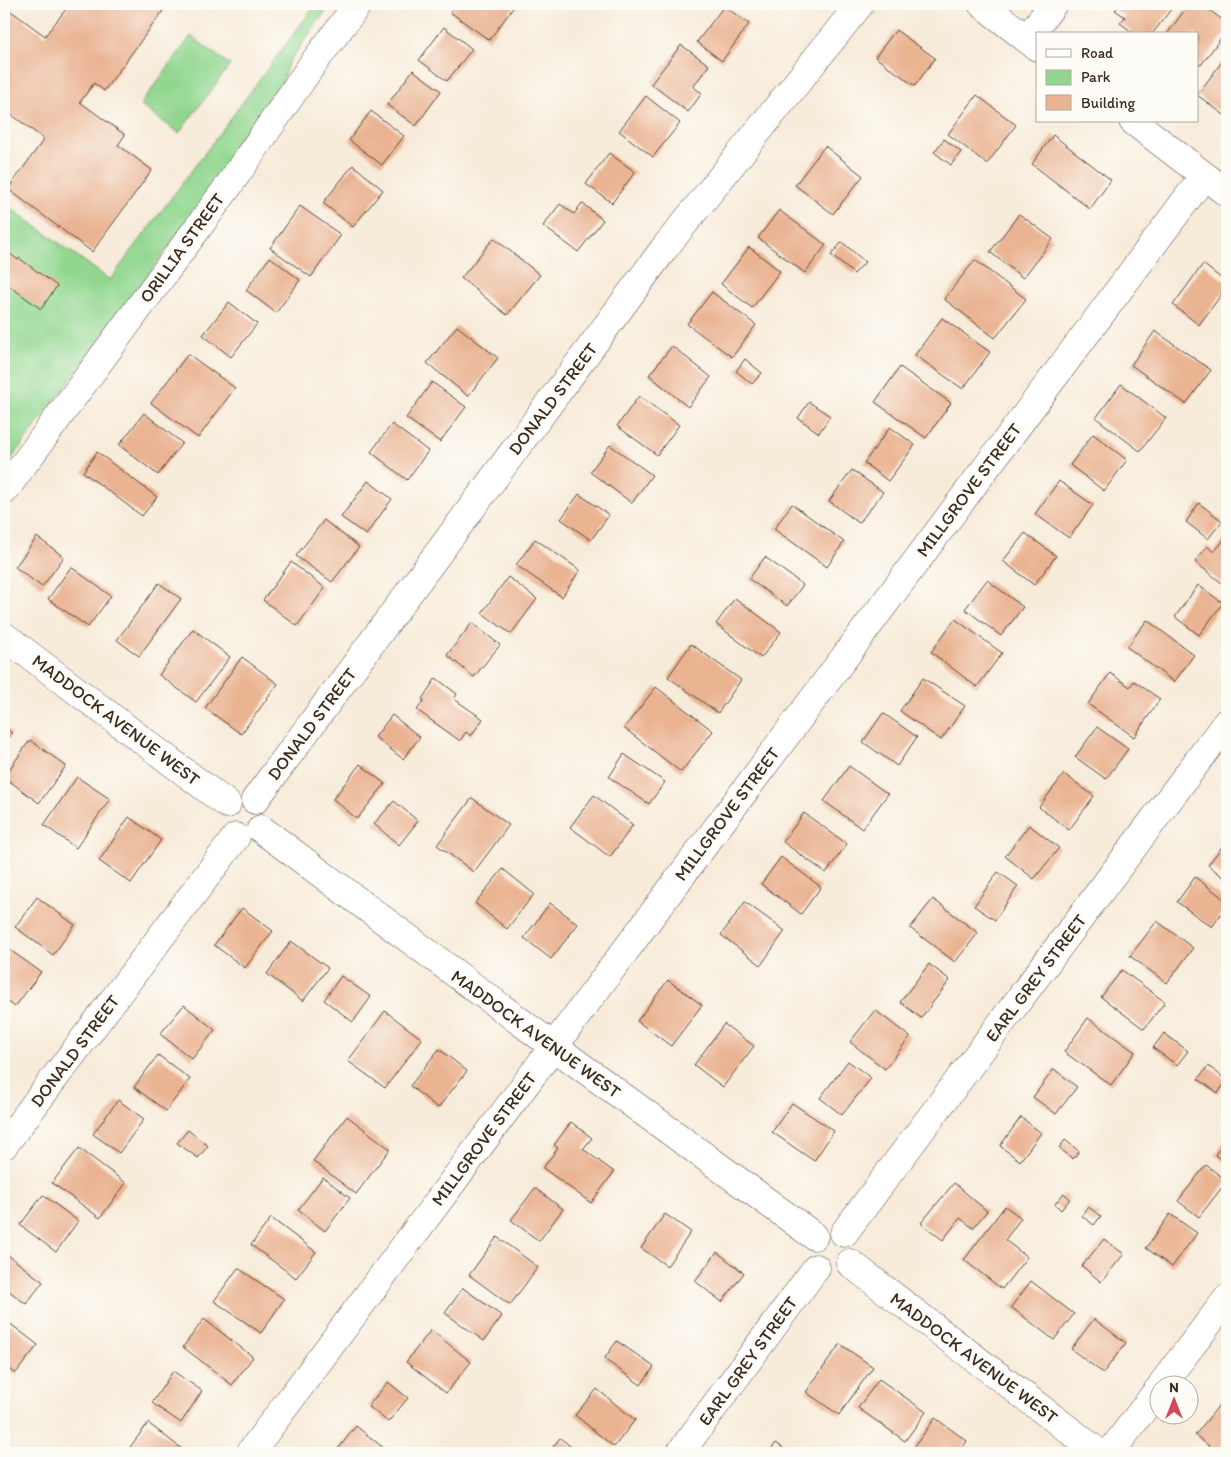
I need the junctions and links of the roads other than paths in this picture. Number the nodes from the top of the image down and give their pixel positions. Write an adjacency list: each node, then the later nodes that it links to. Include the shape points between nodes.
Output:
1 (358, 4): 10 (street, ORILLIA STREET)
2 (860, 4): 13 (street, DONALD STREET, via 663,250)
3 (982, 4): 6 (street)
4 (1053, 4): 5 (street)
5 (1038, 32)
6 (1032, 43)
7 (1134, 122): 8 (street)
8 (1204, 176): 9 (street); 16 (street, MILLGROVE STREET)
9 (1227, 193)
10 (4, 491)
11 (4, 636): 14 (street, MADDOCK AVENUE WEST)
12 (1227, 722): 18 (street, EARL GREY STREET)
13 (255, 800): 14 (street, via 244,796); 15 (street, via 264,816)
14 (227, 804): 15 (street, via 223,809 222,822 230,834)
15 (248, 833): 16 (street, MADDOCK AVENUE WEST); 17 (street, DONALD STREET)
16 (553, 1046): 19 (street, MADDOCK AVENUE WEST); 25 (street, MILLGROVE STREET)
17 (4, 1146)
18 (844, 1233): 19 (street, via 832,1228); 20 (street, via 852,1244)
19 (814, 1236): 21 (street, via 808,1250)
20 (850, 1263): 21 (street, via 830,1274); 27 (street, MADDOCK AVENUE WEST)
21 (816, 1268): 26 (street, EARL GREY STREET)
22 (1227, 1298): 23 (street)
23 (1170, 1374)
24 (1148, 1403): 28 (street)
25 (250, 1453)
26 (680, 1453)
27 (1099, 1453)
28 (1110, 1453)

